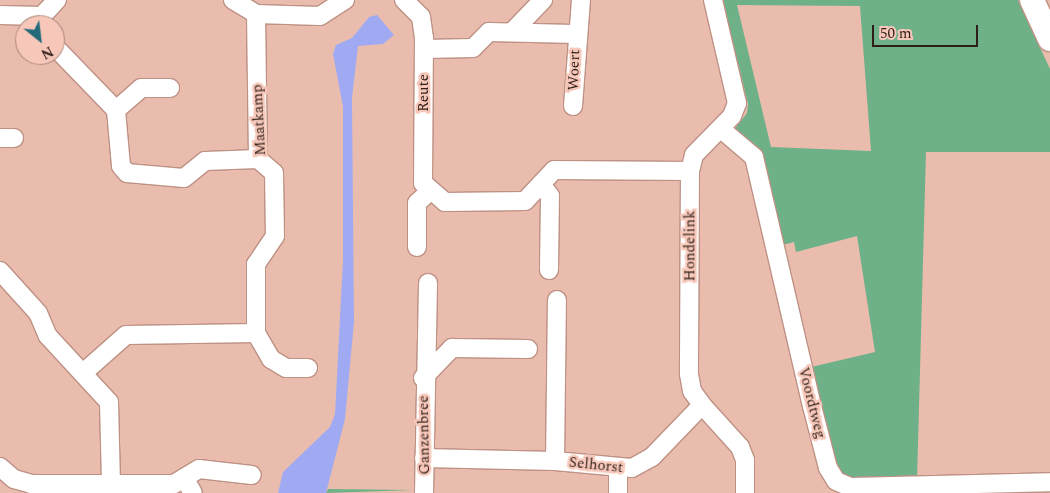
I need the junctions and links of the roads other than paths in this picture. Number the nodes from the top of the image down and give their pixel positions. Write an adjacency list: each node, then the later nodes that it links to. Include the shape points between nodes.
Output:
1 (57, 0): 11 (street)
2 (233, 0): 9 (street)
3 (345, 0): 9 (street, via 320,16)
4 (404, 0): 16 (street, Reute, via 421,17)
5 (543, 0): 13 (street)
6 (581, 0): 14 (street, Woert)
7 (713, 0): 21 (street, Hondelink, via 737,103)
8 (1032, 0): 15 (main road)
9 (256, 14): 22 (street, Maatkamp)
10 (0, 15): 12 (street)
11 (46, 15)
12 (15, 17)
13 (514, 30): 14 (street, Woert); 16 (street, Woert, via 489,32 473,48)
14 (575, 34): 19 (street, Woert)
15 (1050, 39)
16 (424, 49): 25 (street, Reute, via 423,183)
17 (65, 57): 20 (street)
18 (170, 88): 20 (street, via 141,88)
19 (573, 106)
20 (116, 110): 22 (street, via 121,166 136,177 184,178 205,161)
21 (721, 129): 23 (street, Hondelink, via 694,155); 42 (street, Voordtweg, via 754,157 812,406 828,468 836,481 850,487)
22 (258, 159): 31 (street, Maatkamp, via 274,173 275,236 256,264)
23 (690, 171): 24 (street, via 554,170); 36 (street, Hondelink, via 689,374 692,390)
24 (541, 184): 25 (street, via 525,200 444,202); 27 (street, via 550,196)
25 (430, 191): 26 (street, via 417,203)
26 (417, 247)
27 (549, 270)
28 (0, 271): 34 (street)
29 (428, 283): 35 (street, Ganzenbree)
30 (557, 300): 38 (street, Selhorst)
31 (256, 333): 33 (street, Maatkamp, via 271,359 286,368); 34 (street, via 126,334)
32 (528, 349): 35 (street, Ganzenbree, via 452,348)
33 (308, 368)
34 (83, 373): 43 (street, via 109,402)
35 (423, 378): 37 (street, Ganzenbree)
36 (702, 405): 40 (street, Selhorst, via 652,457 632,468); 48 (street, Hondelink, via 740,447 745,460)
37 (424, 458): 38 (street, Selhorst); 46 (street, Ganzenbree)
38 (555, 461): 40 (street, Selhorst)
39 (0, 467): 45 (street, via 14,479)
40 (618, 468): 47 (street)
41 (252, 475): 44 (street, via 199,469)
42 (1050, 482)
43 (111, 484): 44 (street); 45 (street)
44 (188, 485)
45 (51, 488)
46 (424, 493)
47 (618, 493)
48 (744, 493)

